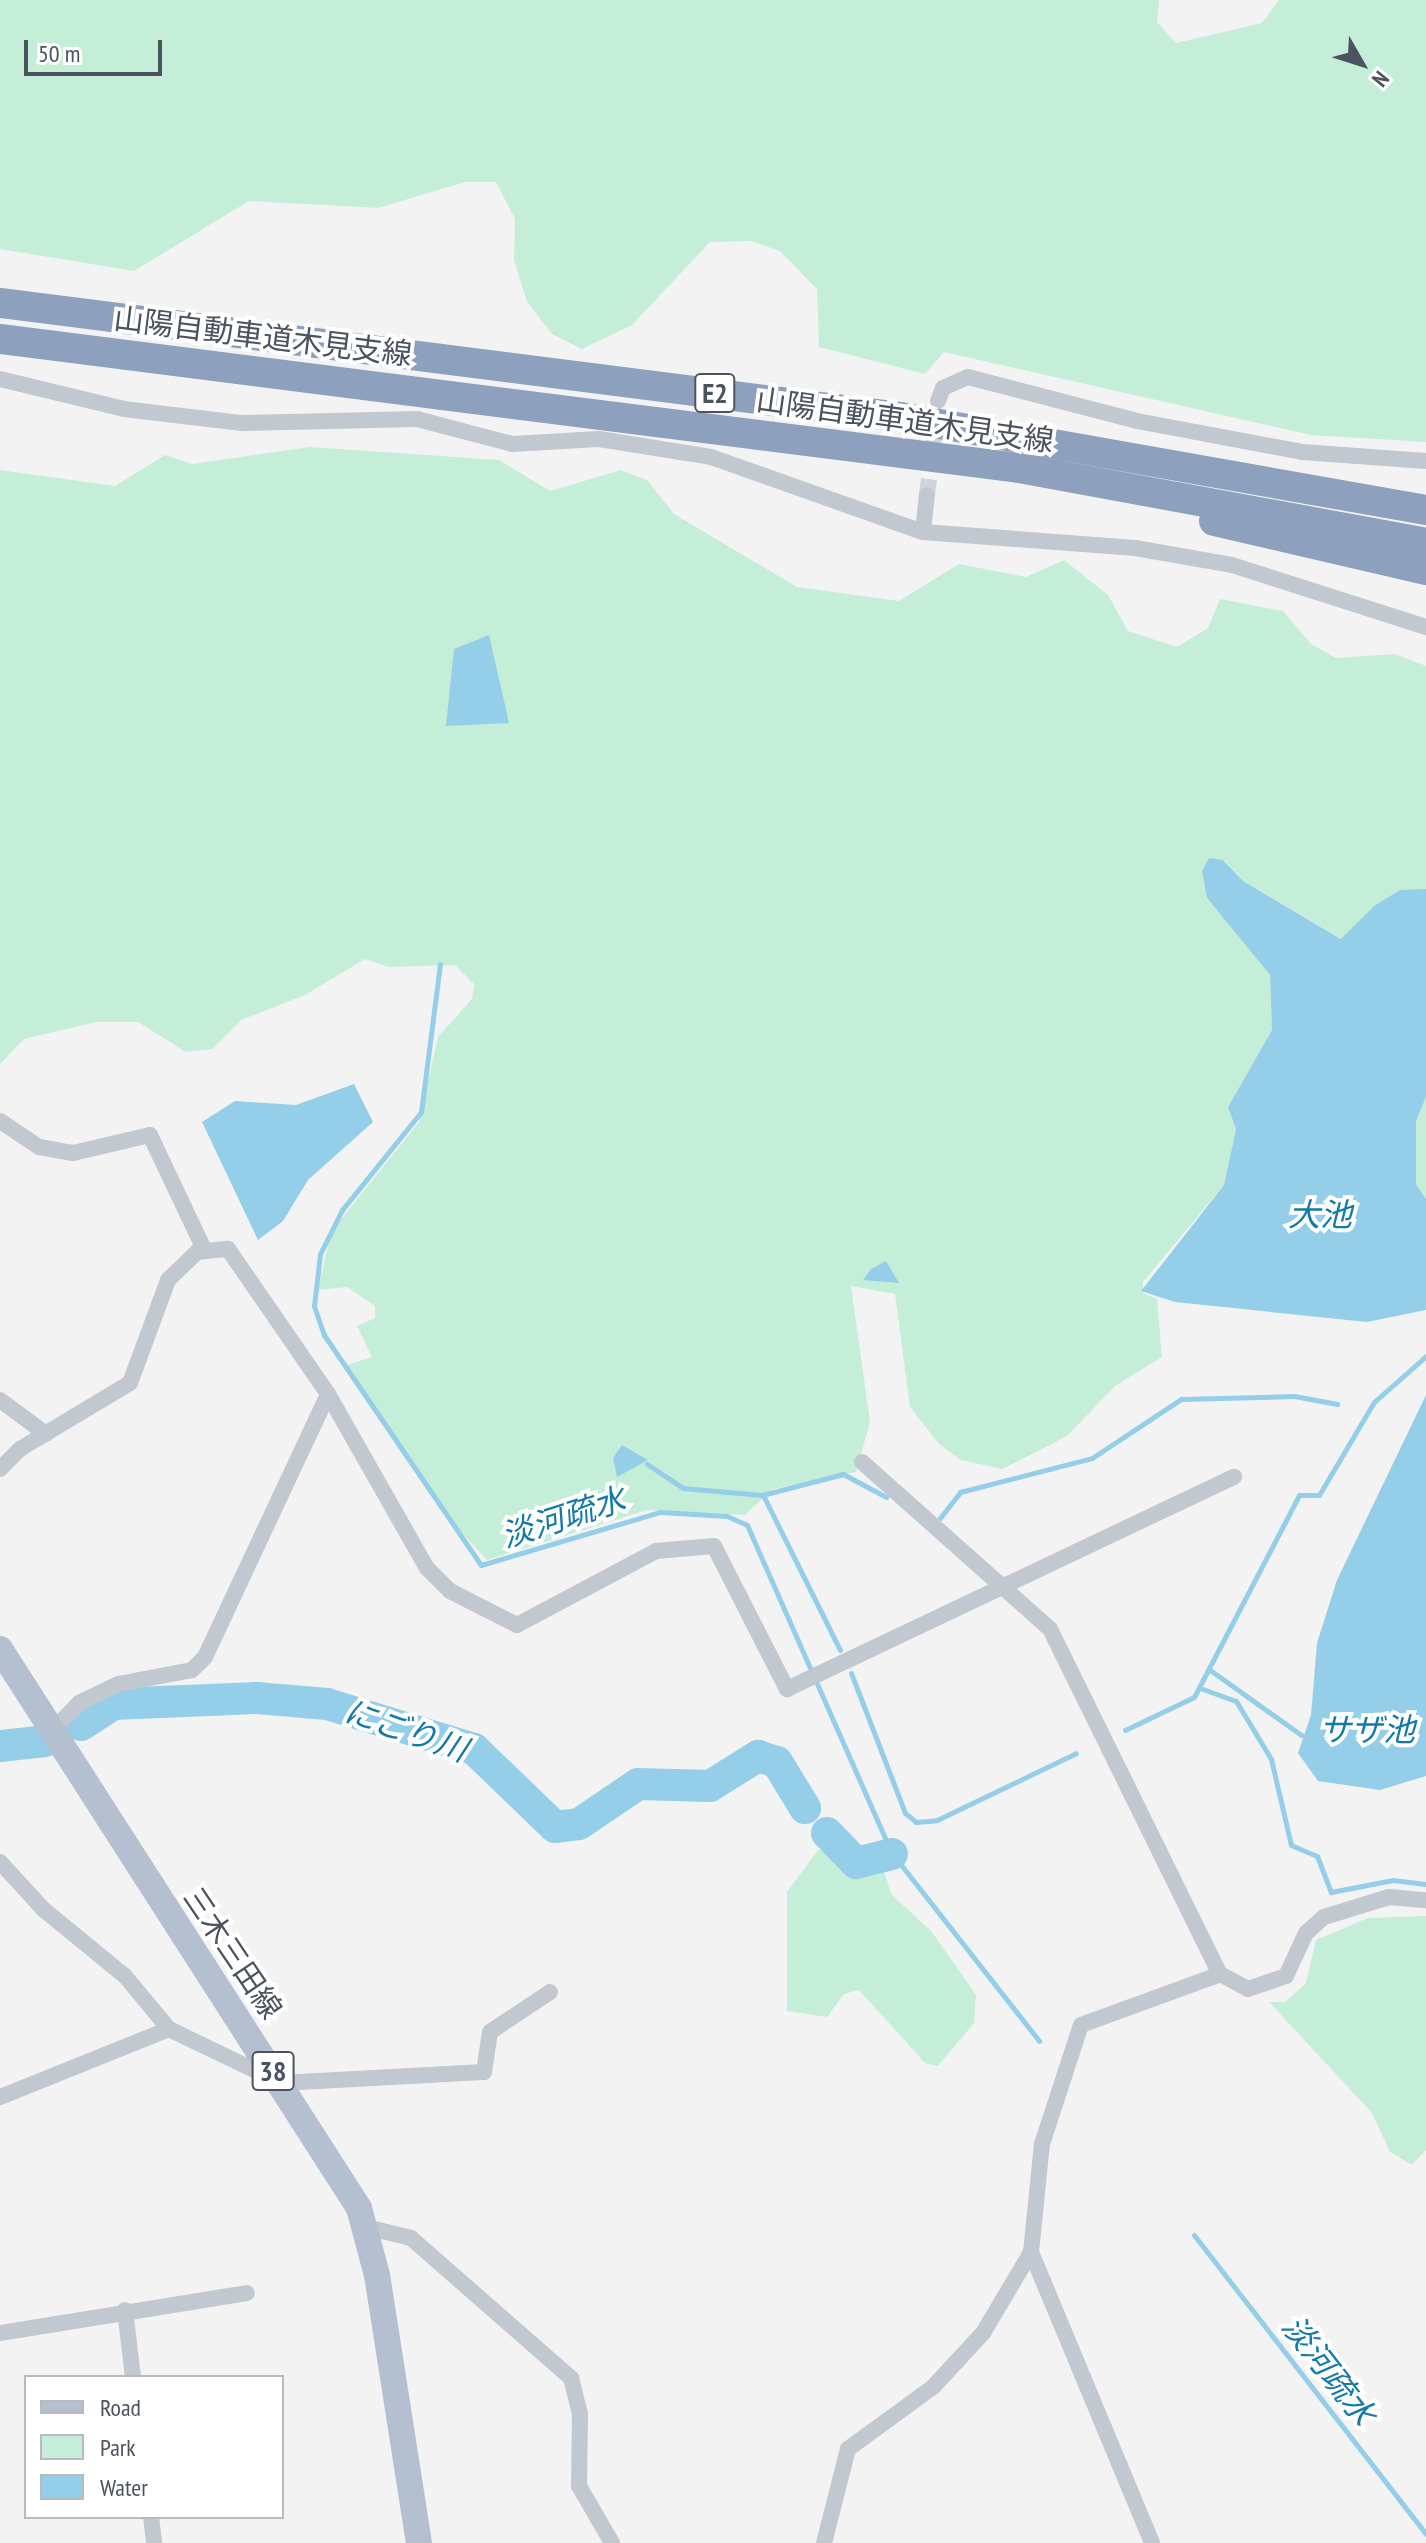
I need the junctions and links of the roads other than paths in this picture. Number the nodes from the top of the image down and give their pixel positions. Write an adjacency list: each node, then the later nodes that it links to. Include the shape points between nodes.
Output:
1 (0, 303): 8 (highway, 山陽自動車道木見支線 / E2, via 900,417)
2 (0, 339): 6 (highway, 山陽自動車道木見支線 / E2)
3 (0, 379): 9 (street, via 124,409 227,421 417,419 512,444 599,439 711,457)
4 (938, 401): 5 (street, via 943,388 968,377 1137,421 1302,452)
5 (1426, 461)
6 (1019, 468): 10 (highway); 11 (highway, E2, via 1143,506)
7 (927, 495): 9 (street)
8 (1426, 510)
9 (923, 532): 12 (street, via 1135,548 1232,565)
10 (1426, 543)
11 (1426, 570)
12 (1426, 627)
13 (0, 1121): 14 (street, via 39,1147 73,1153 150,1135)
14 (204, 1249): 15 (street, via 228,1249 244,1267); 17 (street, via 168,1280 130,1383)
15 (328, 1394): 21 (street, via 427,1568 450,1591 517,1625 656,1551 714,1546 787,1689); 23 (street, via 205,1657 192,1670 118,1684 79,1703)
16 (0, 1400): 17 (street)
17 (46, 1434): 19 (street)
18 (862, 1462): 21 (street)
19 (0, 1469)
20 (1234, 1477): 21 (street)
21 (1007, 1585): 26 (street, via 1050,1629)
22 (0, 1649): 23 (main road, 三木三田線 / 38)
23 (55, 1728): 29 (main road, 三木三田線 / 38, via 178,1931)
24 (0, 1862): 28 (street, via 43,1909 125,1976)
25 (1426, 1900): 26 (street, via 1389,1897 1324,1917 1306,1933 1286,1976 1248,1989)
26 (1220, 1974): 32 (street, via 1081,2025 1042,2144)
27 (550, 1992): 29 (street, via 490,2032 484,2072)
28 (169, 2029): 29 (street); 30 (street)
29 (281, 2083): 31 (main road, 三木三田線 / 38)
30 (0, 2097)
31 (366, 2227): 39 (main road, 三木三田線 / 38); 40 (street, via 411,2238 571,2378 580,2414 579,2486)
32 (1031, 2252): 41 (street, via 973,2344 933,2387 848,2449); 42 (street)
33 (247, 2293): 34 (street)
34 (125, 2310): 35 (street); 36 (street)
35 (0, 2333)
36 (133, 2375)
37 (151, 2519): 38 (street)
38 (154, 2543)
39 (419, 2543)
40 (612, 2543)
41 (824, 2543)
42 (1152, 2543)

